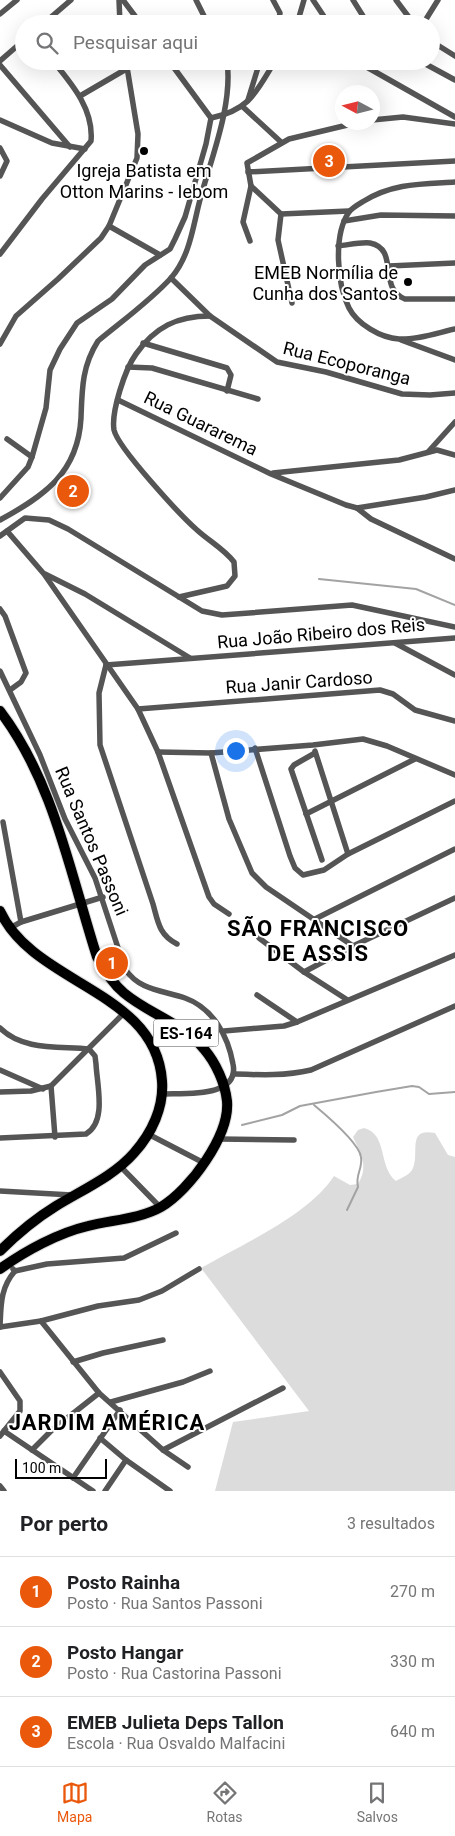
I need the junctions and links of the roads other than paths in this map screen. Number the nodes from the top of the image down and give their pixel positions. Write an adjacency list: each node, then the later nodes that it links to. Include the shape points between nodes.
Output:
1 (17, 0): 12 (street)
2 (71, 0): 13 (street)
3 (119, 0): 14 (street)
4 (123, 0): 15 (street)
5 (196, 0): 16 (street)
6 (273, 0): 17 (street)
7 (313, 0): 19 (street)
8 (353, 0): 20 (street)
9 (396, 0): 21 (street)
10 (438, 0): 22 (street)
11 (303, 1): 18 (street)
12 (0, 14)
13 (54, 15)
14 (119, 15)
15 (134, 15)
16 (204, 15)
17 (280, 15)
18 (299, 15)
19 (323, 15)
20 (362, 15)
21 (407, 15)
22 (429, 15)
23 (440, 46): 25 (street)
24 (15, 49): 26 (street)
25 (455, 56)
26 (0, 63): 47 (street)
27 (60, 70): 37 (street)
28 (119, 70): 37 (street)
29 (128, 70): 59 (street, via 138,134 137,158)
30 (176, 70): 41 (street)
31 (228, 70): 39 (street)
32 (257, 70): 38 (street)
33 (269, 70): 38 (street)
34 (372, 70): 40 (street)
35 (437, 70): 36 (street)
36 (455, 80)
37 (80, 96): 49 (street, via 91,134 91,141)
38 (245, 106): 39 (street); 46 (street)
39 (222, 116): 41 (street); 66 (street, via 190,244)
40 (455, 116)
41 (211, 118): 63 (street, via 185,217 170,249)
42 (380, 119): 44 (street, via 403,117)
43 (0, 120): 47 (street, via 52,143)
44 (455, 124)
45 (335, 128): 46 (street)
46 (282, 142): 51 (street, via 247,163)
47 (70, 147): 49 (street)
48 (0, 148): 52 (street, via 7,161)
49 (85, 149): 62 (street)
50 (455, 161): 51 (street)
51 (248, 172): 54 (street)
52 (0, 176)
53 (455, 182): 55 (street, via 396,186)
54 (251, 186): 56 (street); 60 (street, via 244,222)
55 (349, 211): 56 (street); 58 (street)
56 (281, 214): 68 (street, via 278,240)
57 (455, 216): 58 (street, via 381,215)
58 (344, 222): 61 (street)
59 (109, 226): 63 (street); 73 (street, via 101,238 16,316)
60 (250, 241)
61 (338, 246): 65 (street, via 372,244 386,256); 71 (street, via 339,268 349,309 360,322 378,333)
62 (0, 254)
63 (160, 255): 84 (street, via 135,274 112,299 77,323 60,349 50,370 46,408)
64 (455, 263): 65 (street)
65 (389, 266): 67 (street, via 390,286 398,296 405,299)
66 (171, 278): 69 (street, Rua Ecoporanga); 89 (street, via 98,341 91,352 82,383 78,435 62,474 36,500)
67 (455, 299)
68 (292, 302)
69 (210, 316): 72 (street, via 180,319); 77 (street, Rua Ecoporanga, via 280,363 326,372 402,394)
70 (455, 329): 71 (street)
71 (399, 339): 74 (street)
72 (143, 343): 75 (street); 76 (street, via 227,368 231,375)
73 (0, 344)
74 (455, 360)
75 (128, 368): 76 (street, via 152,368); 79 (street)
76 (227, 391): 78 (street)
77 (455, 392)
78 (258, 399)
79 (118, 400): 85 (street, Rua Guararema); 94 (street, via 114,428 122,446 178,512 234,562 235,576 227,586)
80 (455, 422): 82 (street)
81 (7, 439): 84 (street)
82 (428, 452): 83 (street, via 439,450); 85 (street, via 399,460)
83 (455, 455)
84 (32, 457): 87 (street, via 28,467)
85 (271, 474): 88 (street, Rua Guararema)
86 (455, 490): 88 (street)
87 (1, 496)
88 (357, 508): 92 (street, via 371,519)
89 (0, 520)
90 (7, 531): 91 (street); 93 (street); 94 (street, via 25,518 49,520)
91 (0, 536)
92 (455, 559)
93 (44, 574): 99 (street, via 134,622); 100 (street)
94 (179, 597): 96 (street, via 202,611 222,615 352,605)
95 (0, 609): 103 (street, via 26,673 21,682)
96 (455, 627)
97 (455, 638): 98 (street, Rua João Ribeiro dos Reis)
98 (394, 642): 99 (street, Rua João Ribeiro dos Reis); 102 (street)
99 (190, 658): 100 (street, Rua João Ribeiro dos Reis)
100 (106, 665): 104 (street); 130 (street, via 99,693 100,745 159,928 168,940)
101 (0, 671): 103 (street, Rua Santos Passoni)
102 (455, 675)
103 (10, 690): 121 (street, Rua Santos Passoni)
104 (138, 709): 106 (street, Rua Janir Cardoso, via 380,690 394,694 414,710); 109 (street)
105 (0, 711): 123 (highway, ES-164, via 27,750 40,779)
106 (455, 721)
107 (313, 745): 108 (street); 111 (street); 112 (street, via 363,739)
108 (255, 748): 110 (street); 119 (street, via 287,849 298,873 307,876 318,873)
109 (158, 752): 110 (street); 125 (street, via 209,897)
110 (212, 753): 126 (street, via 229,820 252,873 266,887)
111 (315, 754): 115 (street); 116 (street, via 294,764 291,769)
112 (415, 759): 113 (street); 115 (street)
113 (455, 775)
114 (455, 800): 119 (street)
115 (331, 802): 116 (street); 119 (street)
116 (306, 814): 120 (street)
117 (3, 822): 127 (street)
118 (455, 849): 126 (street)
119 (348, 854)
120 (322, 860)
121 (103, 898): 123 (street); 140 (street, Rua Santos Passoni, via 125,969 132,979 147,988 194,1002)
122 (455, 898): 131 (street)
123 (80, 905): 127 (street); 145 (highway, ES-164, via 97,957 106,973 125,994 157,1012 198,1043 216,1068)
124 (0, 911): 128 (highway, ES-164)
125 (229, 914)
126 (315, 919): 131 (street)
127 (21, 922): 128 (street)
128 (10, 928): 137 (highway, ES-164, via 31,949)
129 (259, 938): 133 (street)
130 (177, 944)
131 (353, 946): 133 (street)
132 (455, 955): 135 (street)
133 (304, 972): 135 (street)
134 (257, 995): 138 (street)
135 (346, 999): 138 (street)
136 (455, 1006): 143 (street, via 310,1070 279,1075)
137 (125, 1012): 141 (street); 148 (highway, ES-164, via 147,1036 158,1056)
138 (298, 1022): 140 (street)
139 (0, 1028): 141 (street, via 26,1044)
140 (224, 1031): 143 (street, Rua Santos Passoni)
141 (90, 1049): 144 (street); 150 (street, via 96,1064 97,1125 86,1134)
142 (0, 1070): 146 (street)
143 (234, 1074): 145 (street)
144 (51, 1086): 146 (street); 150 (street)
145 (224, 1087): 148 (street, via 206,1092); 152 (highway, ES-164, via 227,1103)
146 (43, 1089): 147 (street)
147 (0, 1092)
148 (163, 1094): 149 (highway, ES-164)
149 (148, 1134): 154 (street); 155 (highway, ES-164, via 134,1154)
150 (55, 1136): 151 (street)
151 (0, 1138)
152 (218, 1140): 153 (street); 154 (highway, ES-164)
153 (294, 1140)
154 (204, 1163): 158 (highway, ES-164, via 193,1178)
155 (120, 1166): 157 (highway, ES-164); 158 (street)
156 (0, 1191): 157 (street)
157 (74, 1196): 160 (highway, ES-164, via 37,1218)
158 (160, 1207): 161 (highway, ES-164, via 70,1232)
159 (176, 1233): 161 (street, via 124,1258)
160 (0, 1251)
161 (7, 1268): 164 (street)
162 (199, 1269): 163 (street, via 150,1296)
163 (41, 1322): 164 (street); 166 (street)
164 (0, 1327)
165 (163, 1340): 166 (street)
166 (73, 1362): 170 (street)
167 (210, 1370): 171 (street, via 183,1382)
168 (0, 1372): 173 (street, via 22,1406)
169 (283, 1388): 176 (street)
170 (99, 1393): 171 (street); 175 (street)
171 (111, 1402): 172 (street)
172 (120, 1410): 174 (street); 176 (street)
173 (2, 1434): 175 (street)
174 (100, 1438): 177 (street); 179 (street)
175 (32, 1450): 179 (street)
176 (163, 1450): 178 (street)
177 (126, 1460): 183 (street); 184 (street)
178 (188, 1467)
179 (73, 1478): 182 (street)
180 (0, 1486): 181 (street)
181 (4, 1491)
182 (93, 1491)
183 (105, 1491)
184 (170, 1491)

